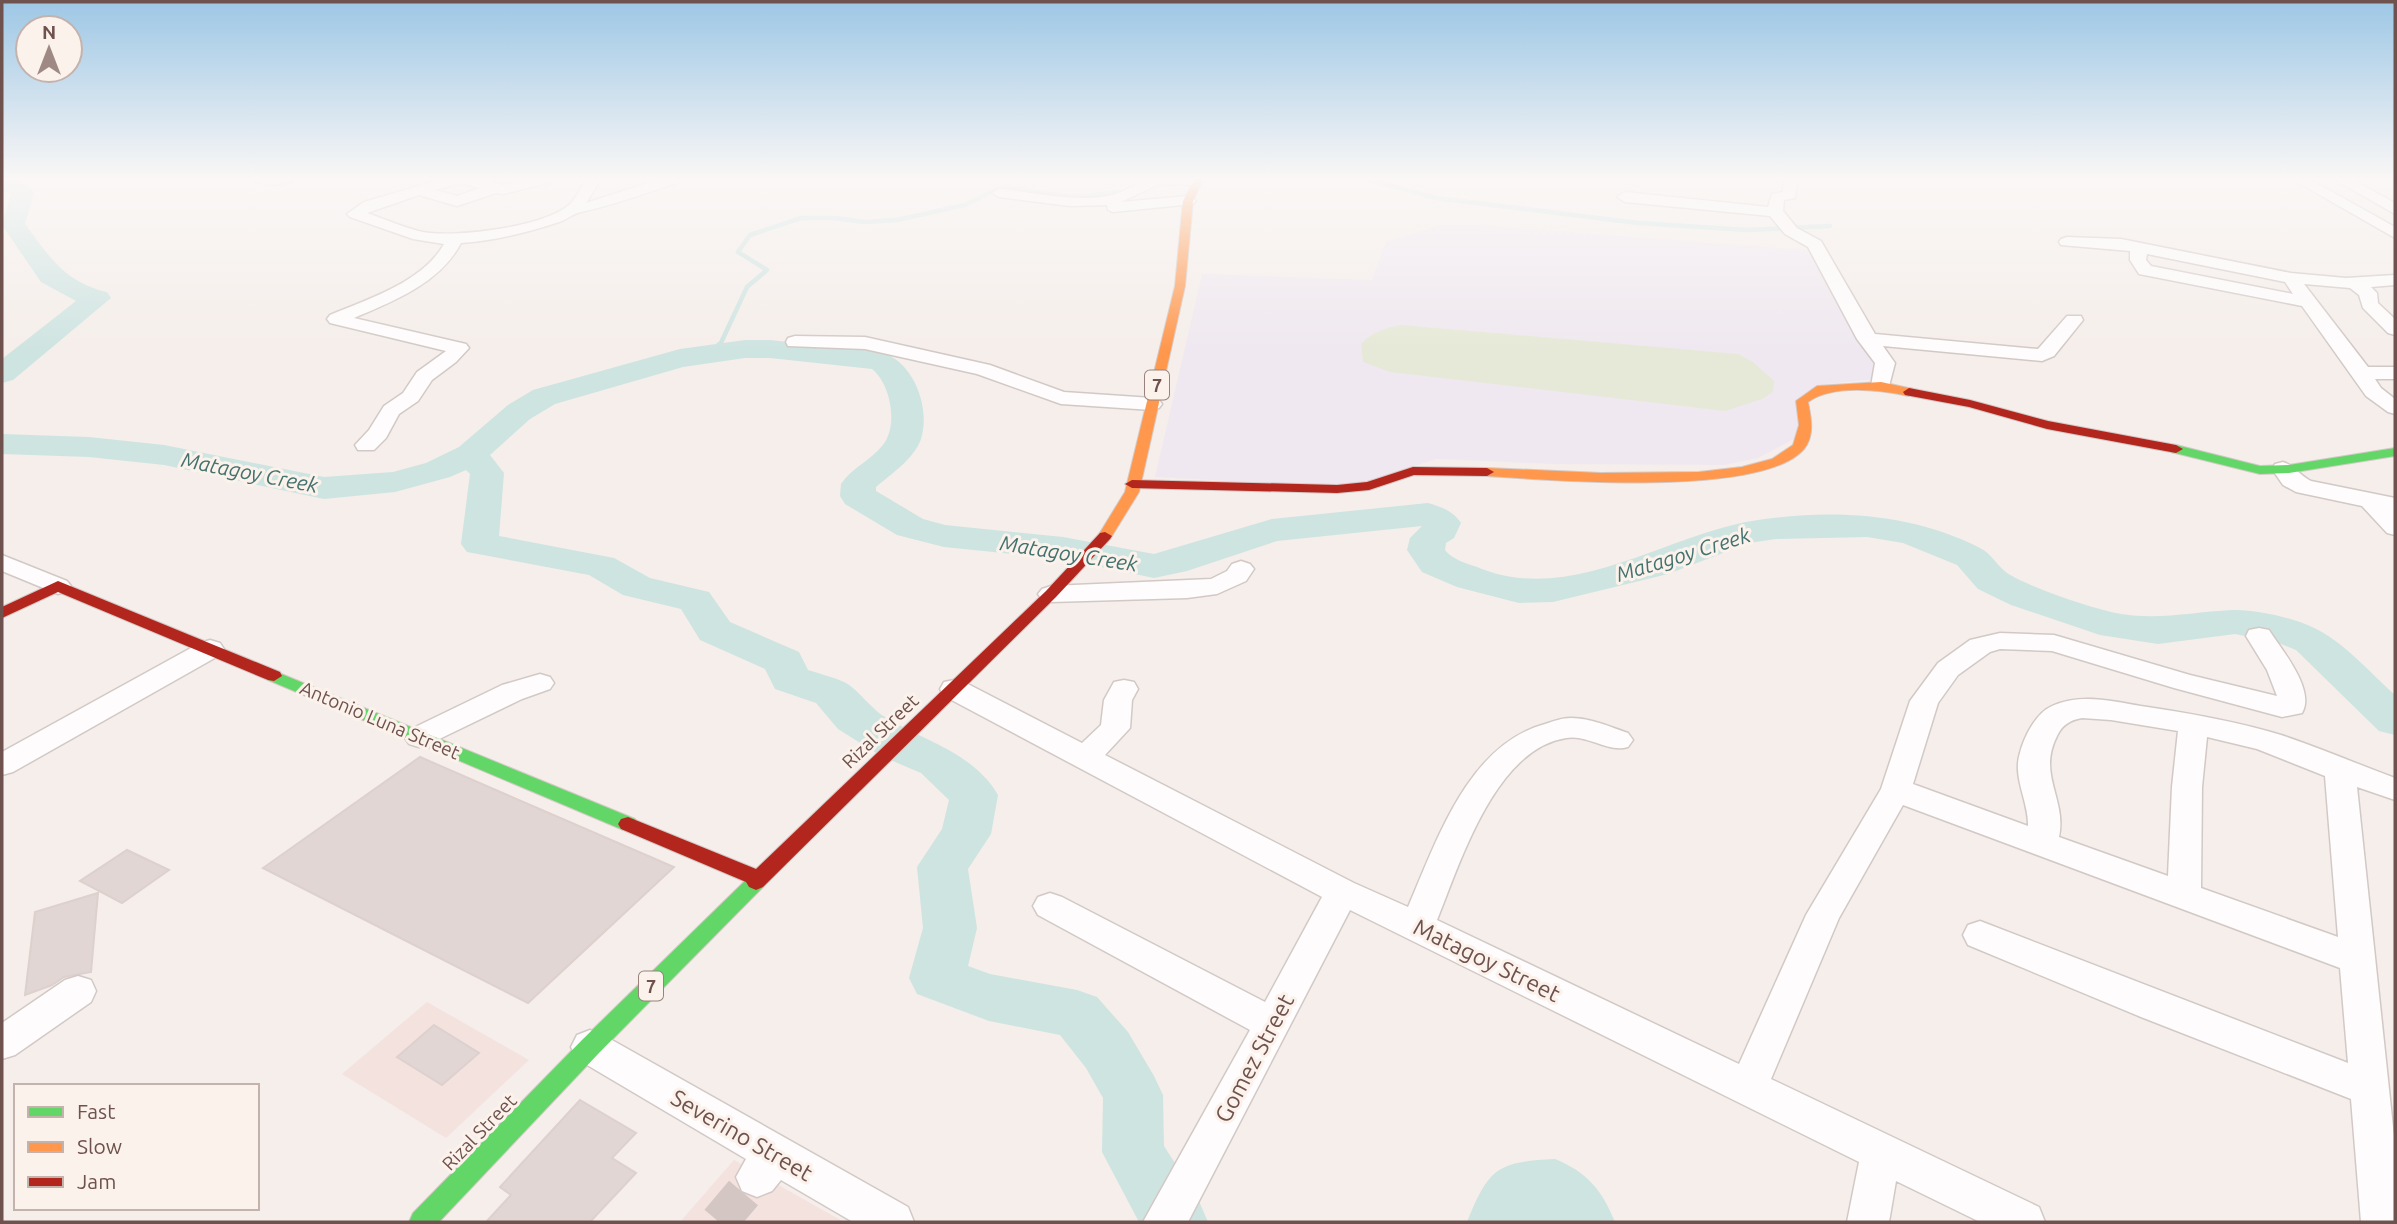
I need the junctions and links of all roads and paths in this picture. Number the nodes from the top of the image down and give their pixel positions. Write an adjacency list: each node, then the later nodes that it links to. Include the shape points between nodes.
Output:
1 (420, 236): 5 (street)
2 (478, 236): 5 (street)
3 (1185, 236): 19 (street, Rizal Street / 7, via 1180,286)
4 (1806, 236): 14 (street, via 1815,244)
5 (454, 240): 21 (street, via 442,261 405,288 336,318 459,348 424,376 411,397 391,410)
6 (2067, 242): 7 (street)
7 (2139, 247): 8 (street); 11 (street, via 2138,260 2145,270)
8 (2291, 278): 10 (street); 11 (street)
9 (2395, 280): 10 (street)
10 (2355, 283): 13 (street)
11 (2308, 302): 16 (street)
12 (2074, 320): 14 (street, via 2042,355)
13 (2395, 329)
14 (1866, 338): 18 (street, via 1885,363)
15 (795, 342): 19 (street, via 865,343 983,369 1061,398)
16 (2362, 373): 17 (street); 20 (street, via 2373,393)
17 (2395, 373)
18 (1881, 386): 23 (street, via 2248,467); 24 (street, via 1817,390 1802,401 1806,416 1803,441 1796,450 1746,471 1609,478 1409,472 1368,486 1337,489)
19 (1152, 404): 24 (street, Rizal Street / 7)
20 (2395, 408)
21 (366, 445)
22 (2395, 452): 23 (street)
23 (2283, 469): 26 (street, via 2304,487)
24 (1132, 484): 32 (street, Rizal Street / 7, via 1110,531)
25 (2395, 485): 26 (street, via 2359,490)
26 (2363, 500): 27 (street); 28 (street)
27 (2395, 505)
28 (2395, 528)
29 (2, 562): 31 (street, Antonio Luna Street)
30 (1241, 569): 32 (street, via 1237,576 1207,588)
31 (58, 586): 33 (street); 35 (street, Antonio Luna Street)
32 (1051, 594): 38 (street, Rizal Street / 7)
33 (2, 613)
34 (2259, 636): 46 (street, via 2288,684 2292,706 2282,708 2054,643 2000,641 1980,646 1948,669 1924,701)
35 (210, 649): 40 (street, Antonio Luna Street); 43 (street)
36 (540, 683): 40 (street)
37 (1124, 689): 42 (street, via 1115,728)
38 (954, 690): 42 (street, Matagoy Street); 48 (street, Rizal Street / 7)
39 (2193, 723): 44 (street, via 2263,738); 47 (street, via 2078,709 2053,718 2034,754 2032,768 2047,820); 50 (street)
40 (419, 737): 48 (street, Antonio Luna Street)
41 (1618, 740): 52 (street, via 1567,727 1530,740 1506,760 1473,802)
42 (1084, 758): 49 (street, Matagoy Street)
43 (2, 765)
44 (2340, 770): 45 (street); 54 (street)
45 (2395, 789)
46 (1896, 790): 47 (street); 59 (street, via 1822,915)
47 (2041, 843): 50 (street)
48 (759, 879): 58 (street, Rizal Street / 7)
49 (1342, 892): 52 (street, Matagoy Street); 56 (street, Gomez Street)
50 (2184, 895): 54 (street)
51 (1050, 906): 56 (street)
52 (1417, 926): 59 (street, Matagoy Street)
53 (1980, 935): 60 (street)
54 (2357, 958): 60 (street)
55 (78, 991): 57 (street)
56 (1272, 1024): 64 (street, Gomez Street)
57 (2, 1043)
58 (590, 1047): 62 (street, Rizal Street / 7); 63 (street, Severino Street, via 766,1166)
59 (1748, 1087): 61 (street, Matagoy Street)
60 (2369, 1088): 67 (street)
61 (1881, 1151): 65 (street); 66 (street, Matagoy Street)
62 (422, 1222)
63 (893, 1222)
64 (1164, 1222)
65 (1868, 1222)
66 (2024, 1222)
67 (2382, 1222)

